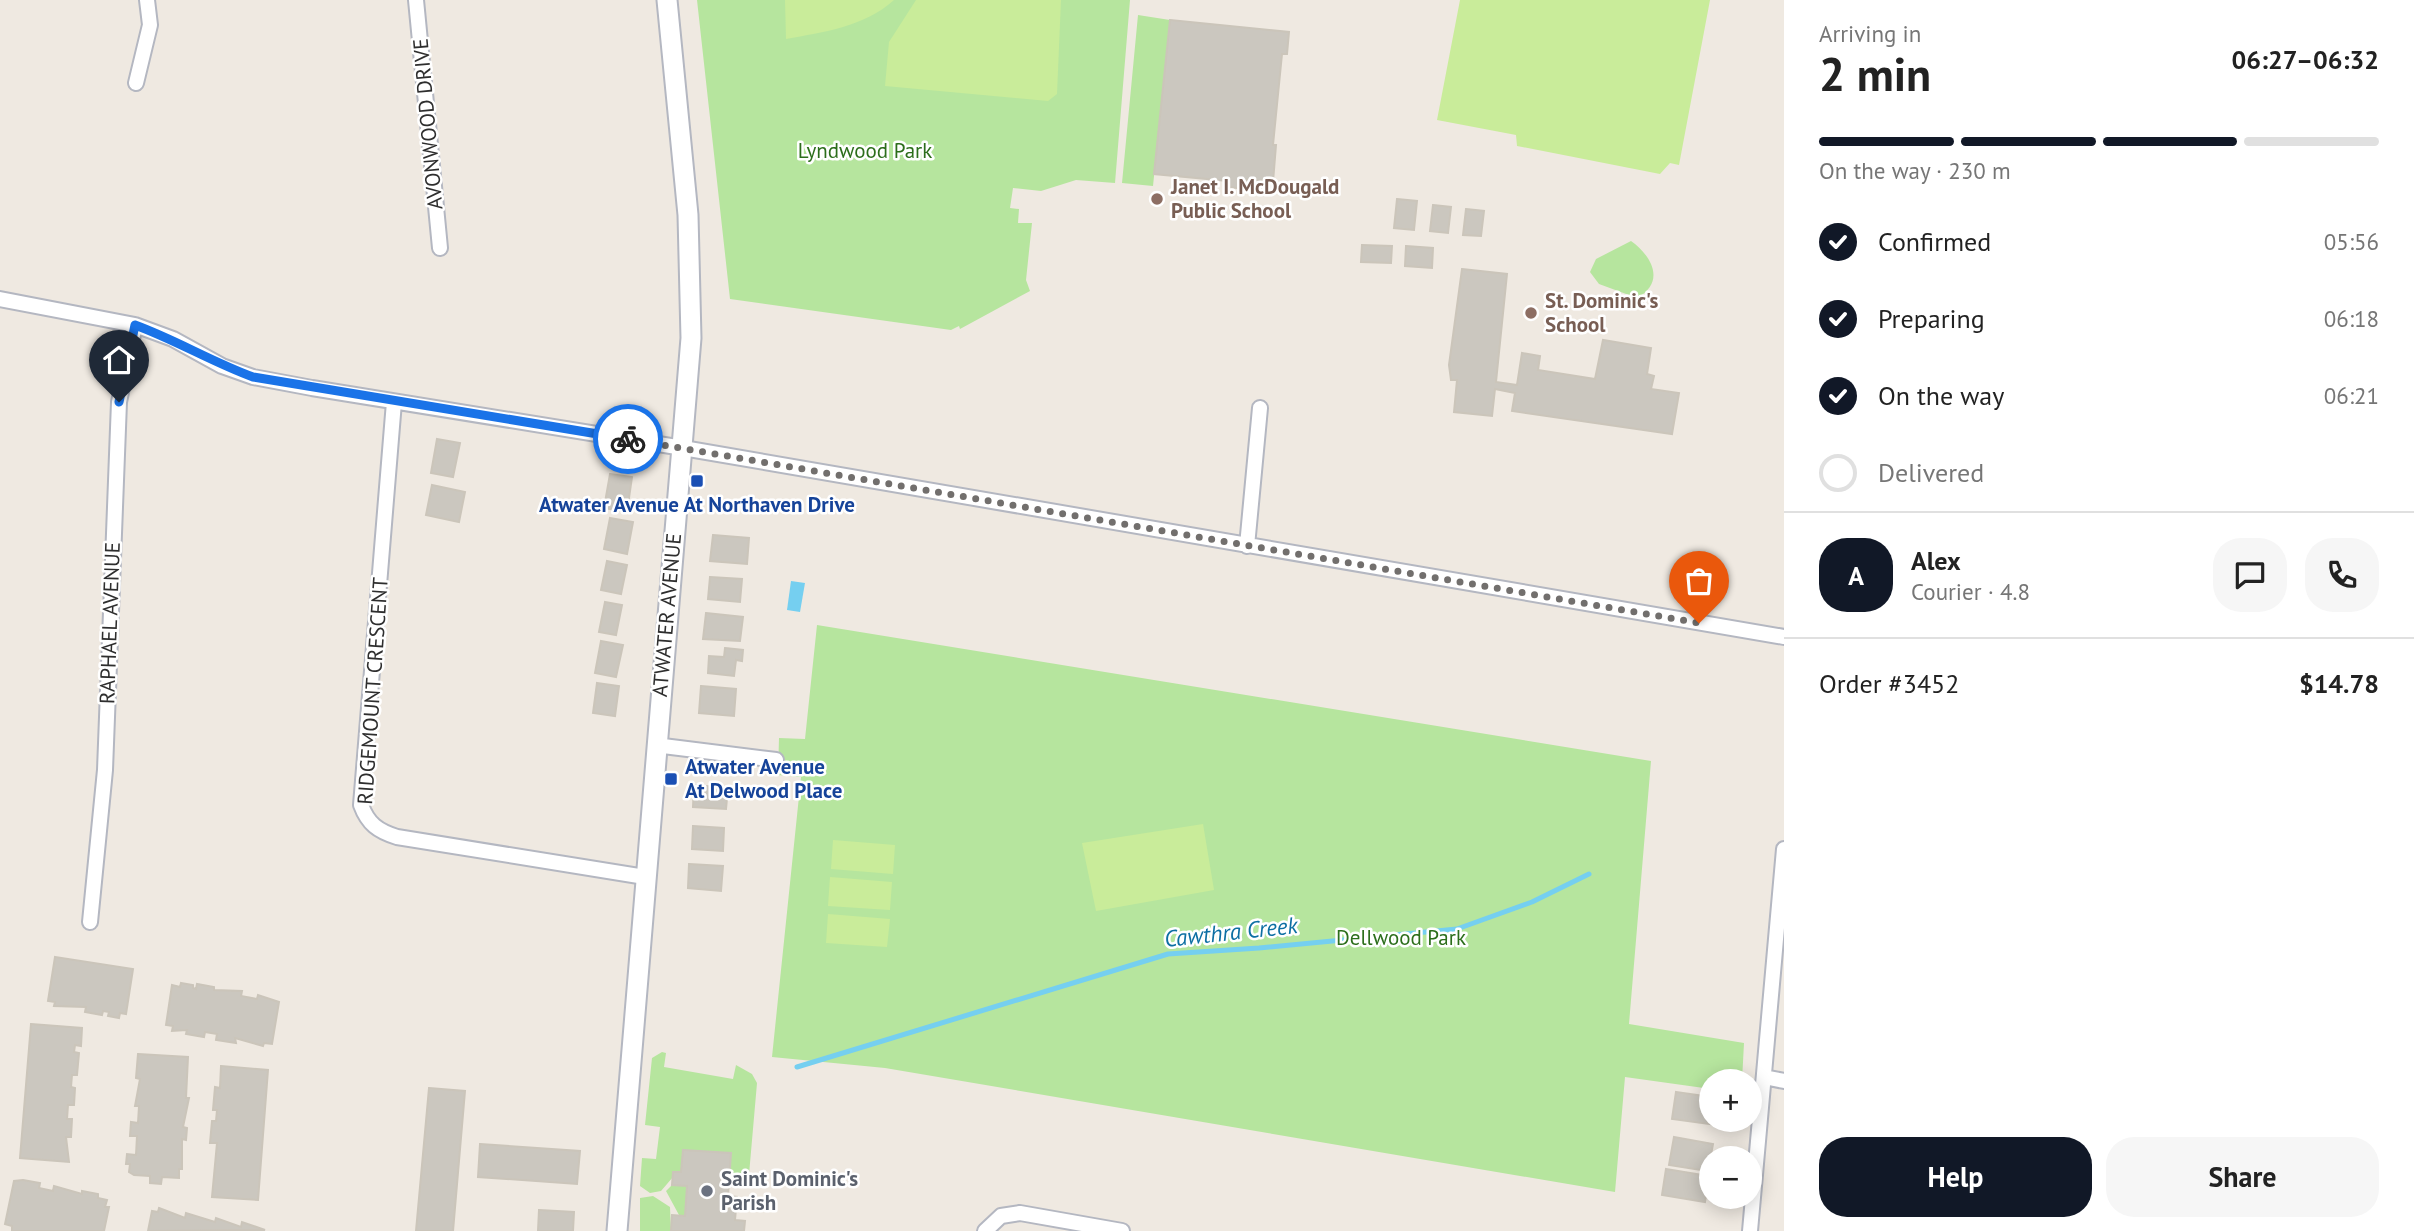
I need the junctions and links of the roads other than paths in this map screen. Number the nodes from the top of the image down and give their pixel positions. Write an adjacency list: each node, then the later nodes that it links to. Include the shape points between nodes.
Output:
1 (147, 0): 4 (street, via 150,25)
2 (416, 0): 5 (street, AVONWOOD DRIVE)
3 (667, 0): 10 (street, ATWATER AVENUE, via 692,287)
4 (136, 83)
5 (440, 248)
6 (0, 299): 7 (street)
7 (135, 325): 8 (street, via 253,377); 17 (street, RAPHAEL AVENUE, via 119,402 105,769)
8 (394, 402): 10 (street); 16 (street, RIDGEMOUNT CRESCENT, via 361,805 366,817 383,833 397,837)
9 (1261, 408): 11 (street)
10 (682, 448): 11 (street); 13 (street, ATWATER AVENUE)
11 (1247, 546): 12 (street)
12 (1784, 637)
13 (655, 745): 14 (street); 16 (street, ATWATER AVENUE)
14 (776, 760)
15 (1784, 849): 18 (street)
16 (645, 877): 20 (street, ATWATER AVENUE)
17 (90, 922)
18 (1764, 1077): 19 (street); 23 (street)
19 (1784, 1080)
20 (617, 1231)
21 (985, 1231): 22 (street, via 1001,1216 1020,1213)
22 (1122, 1231)
23 (1750, 1231)

